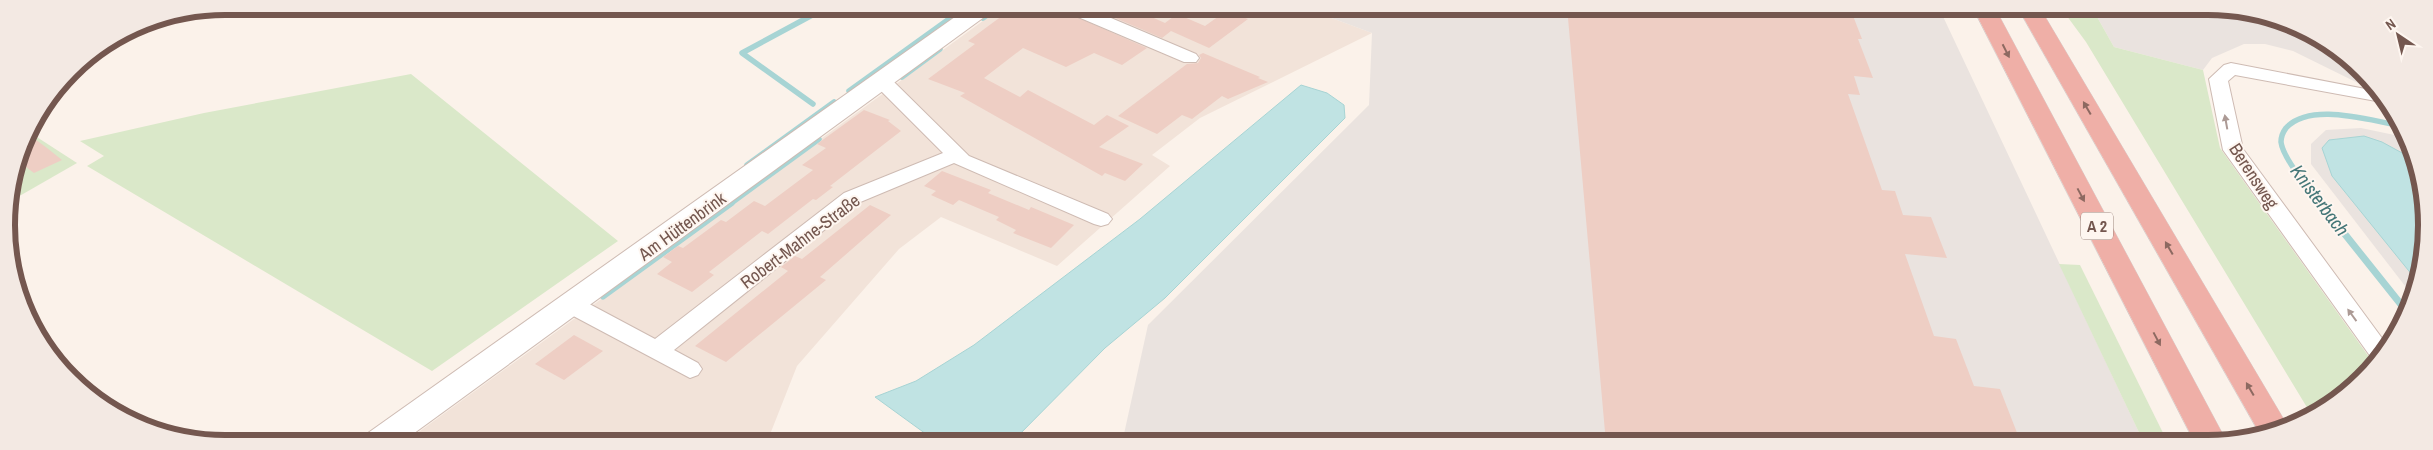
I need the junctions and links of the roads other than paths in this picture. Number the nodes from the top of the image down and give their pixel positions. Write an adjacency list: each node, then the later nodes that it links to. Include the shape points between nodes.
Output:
1 (972, 15): 6 (street, Am Hüttenbrink)
2 (1089, 15): 5 (street)
3 (1988, 15): 16 (highway, A 2, one-way to 16)
4 (2033, 15): 14 (highway, one-way to 4)
5 (1190, 58)
6 (878, 83): 8 (street, via 887,86); 10 (street, Am Hüttenbrink)
7 (2374, 96): 11 (street, Berensweg, one-way to 7, via 2233,150 2218,79 2231,69)
8 (956, 155): 9 (street); 12 (street, Robert-Mahne-Straße, via 851,198)
9 (1101, 219)
10 (572, 305): 12 (street); 15 (street, Am Hüttenbrink)
11 (2378, 349)
12 (656, 351): 13 (street)
13 (690, 369)
14 (2271, 425)
15 (389, 435)
16 (2208, 435)

